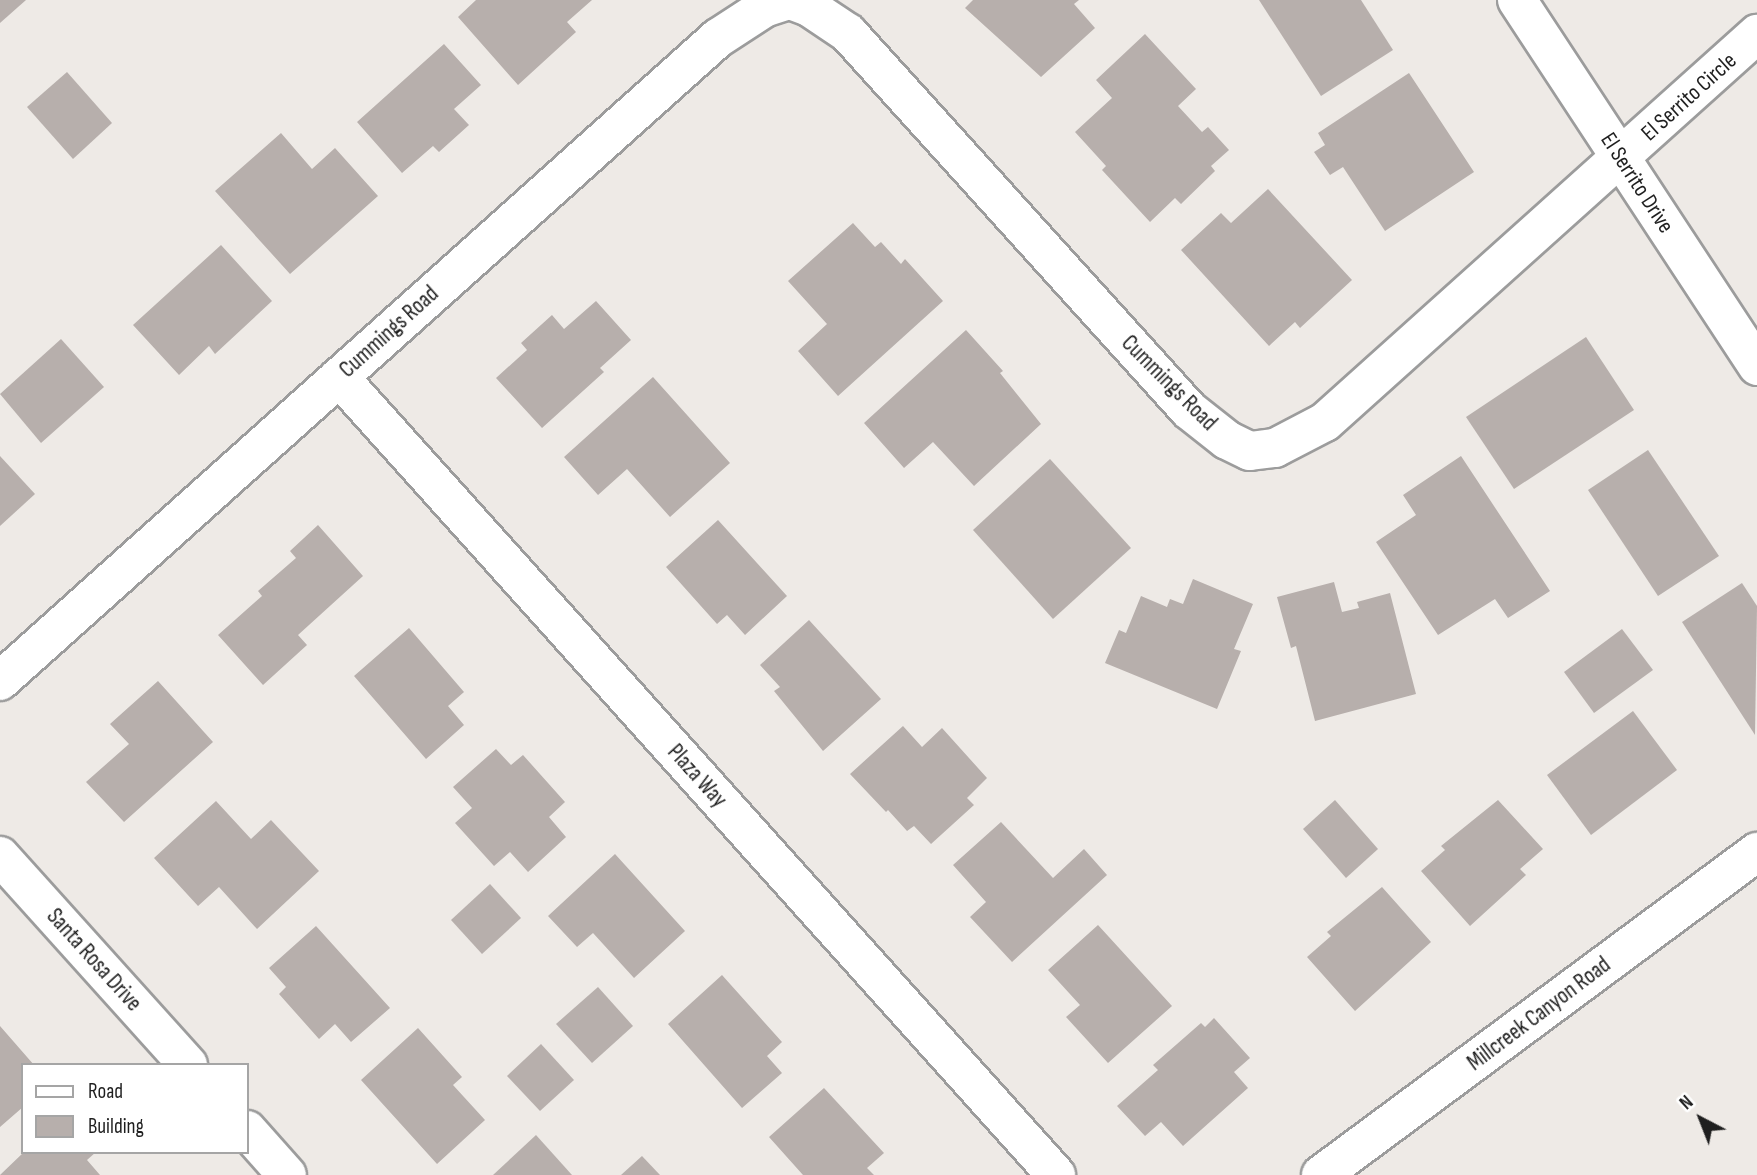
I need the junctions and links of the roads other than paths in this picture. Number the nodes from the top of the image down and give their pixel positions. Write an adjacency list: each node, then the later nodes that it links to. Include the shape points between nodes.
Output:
1 (789, 0): 4 (street, Cummings Road, via 809,7 848,33 1189,410 1227,440 1250,451 1275,448 1325,422); 6 (street, Cummings Road, via 764,8 718,38)
2 (1517, 0): 4 (street, El Serrito Drive)
3 (1757, 34): 4 (street, El Serrito Circle)
4 (1621, 159): 5 (street, El Serrito Drive)
5 (1757, 366)
6 (339, 377): 7 (street, Cummings Road); 13 (street, Plaza Way)
7 (0, 681)
8 (1757, 852): 14 (street, Millcreek Canyon Road)
9 (0, 856): 10 (street, Santa Rosa Drive)
10 (186, 1063)
11 (248, 1131): 12 (street)
12 (287, 1175)
13 (1056, 1175)
14 (1321, 1175)

